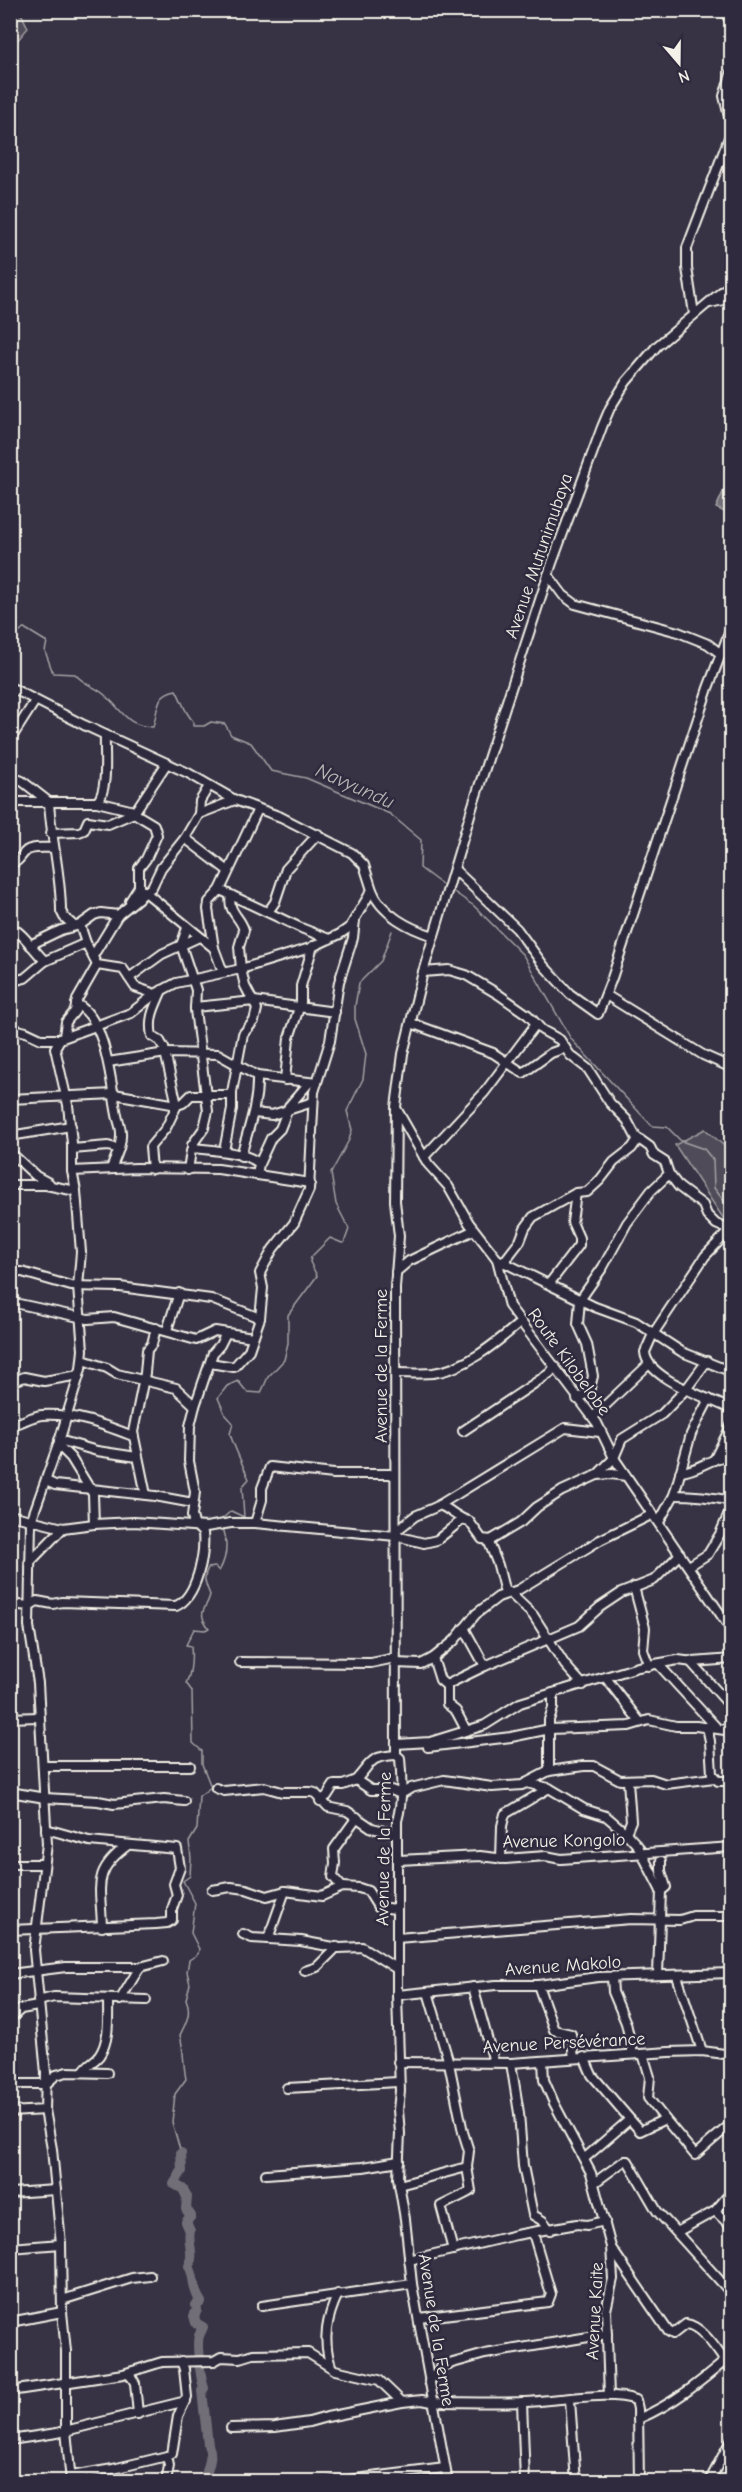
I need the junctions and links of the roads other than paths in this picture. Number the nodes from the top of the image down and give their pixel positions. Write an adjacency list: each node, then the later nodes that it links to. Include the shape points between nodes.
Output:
1 (724, 10): 2 (main road)
2 (732, 21)
3 (732, 71): 7 (street, via 724,96 730,135 687,248)
4 (732, 283): 6 (street, Avenue Mutunimubaya)
5 (732, 298): 6 (street)
6 (706, 304): 7 (street, Avenue Mutunimubaya)
7 (694, 314): 8 (street, Avenue Mutunimubaya, via 645,357 610,408)
8 (548, 575): 10 (street, via 575,604 678,632); 31 (street, Avenue Mutunimubaya)
9 (732, 625): 10 (street)
10 (721, 654): 64 (street)
11 (10, 687): 12 (street)
12 (35, 701): 13 (street); 14 (street)
13 (105, 735): 15 (street); 21 (street, via 105,778)
14 (10, 740)
15 (167, 763): 17 (street); 23 (street)
16 (10, 776): 20 (street, via 16,776)
17 (209, 786): 18 (street); 24 (street, via 200,801)
18 (235, 800): 22 (street); 24 (street)
19 (10, 802): 20 (street)
20 (49, 802): 21 (street); 25 (street)
21 (97, 802): 23 (street)
22 (258, 809): 26 (street); 30 (street)
23 (134, 812): 25 (street, via 108,824 88,821 79,832); 32 (street, via 154,825 157,835 139,868)
24 (199, 814): 27 (street)
25 (51, 833): 28 (street)
26 (318, 834): 34 (street, via 357,856); 40 (street, via 286,869)
27 (185, 838): 30 (street); 35 (street)
28 (54, 848): 29 (street, via 30,849); 43 (street, via 61,911)
29 (10, 864)
30 (227, 870): 33 (street)
31 (455, 870): 46 (street, Avenue Mutunimubaya); 64 (street, via 517,929 570,994 598,1014)
32 (139, 887): 35 (street); 39 (street)
33 (219, 890): 36 (street); 53 (street, via 208,909)
34 (372, 890): 37 (street); 38 (street)
35 (147, 893): 39 (street); 45 (street)
36 (231, 895): 40 (street); 57 (street, via 233,914 244,930 239,947)
37 (377, 903): 38 (street); 46 (street, via 408,927)
38 (363, 907): 42 (street)
39 (125, 909): 41 (street)
40 (268, 912): 48 (street)
41 (118, 915): 43 (street, via 101,913); 54 (street)
42 (355, 920): 48 (street); 69 (street)
43 (77, 926): 49 (street); 50 (street)
44 (10, 927): 50 (street)
45 (187, 928): 47 (street); 51 (street)
46 (434, 936): 59 (street, Avenue Mutunimubaya)
47 (199, 937): 51 (street); 53 (street)
48 (329, 939): 52 (street)
49 (86, 943): 54 (street); 55 (street)
50 (30, 945): 55 (street)
51 (182, 945): 60 (street); 61 (street)
52 (313, 946): 57 (street); 67 (street)
53 (214, 948): 58 (street)
54 (93, 956): 56 (street)
55 (45, 961): 62 (street, via 25,978)
56 (97, 966): 60 (street, via 123,969); 66 (street)
57 (241, 969): 58 (street); 65 (street)
58 (223, 972): 61 (street)
59 (423, 972): 70 (street, Avenue de la Ferme); 72 (street, via 449,970 466,975)
60 (129, 978): 63 (street, via 135,987)
61 (194, 978): 63 (street); 68 (street)
62 (10, 982)
63 (158, 992): 71 (street, via 130,1013); 77 (street, via 150,1020 152,1036 163,1044)
64 (606, 995): 83 (street, via 703,1055)
65 (254, 1001): 67 (street); 68 (street); 82 (street, via 257,1009 254,1021 243,1034)
66 (76, 1004): 71 (street, via 85,1009); 74 (street)
67 (298, 1006): 69 (street); 85 (street, via 289,1038)
68 (195, 1007): 79 (street)
69 (335, 1012): 86 (street, via 330,1041)
70 (411, 1023): 81 (street, via 478,1047); 94 (street, Avenue de la Ferme)
71 (94, 1024): 74 (street); 80 (street)
72 (536, 1024): 76 (street); 81 (street)
73 (10, 1029): 75 (street)
74 (62, 1037): 75 (street); 78 (street)
75 (41, 1039): 78 (street)
76 (565, 1048): 81 (street, via 523,1072); 99 (street, via 588,1069)
77 (166, 1053): 79 (street); 80 (street); 93 (street)
78 (56, 1054): 89 (street)
79 (200, 1054): 82 (street, via 218,1054); 90 (street)
80 (108, 1062): 88 (street)
81 (508, 1063): 106 (street)
82 (238, 1066): 84 (street); 87 (street)
83 (732, 1068)
84 (257, 1076): 85 (street); 96 (street)
85 (285, 1080): 86 (street)
86 (313, 1083): 92 (street); 95 (street, via 292,1101)
87 (232, 1092): 90 (street); 103 (street)
88 (114, 1094): 89 (street); 93 (street); 101 (street, via 121,1133)
89 (64, 1095): 91 (street); 97 (street)
90 (205, 1096): 93 (street, via 191,1095); 102 (street, via 206,1119)
91 (10, 1099)
92 (313, 1102): 95 (street); 114 (street)
93 (177, 1105): 109 (street, via 166,1128 150,1147)
94 (396, 1107): 106 (street, Route Kilobelobe); 123 (street, Avenue de la Ferme)
95 (287, 1111): 96 (street, via 272,1115); 107 (street)
96 (254, 1113): 105 (street)
97 (70, 1126): 98 (street); 100 (street)
98 (10, 1136)
99 (638, 1139): 112 (street, via 665,1162); 118 (street, via 594,1186 587,1192)
100 (72, 1149): 101 (street); 111 (street)
101 (119, 1149): 108 (street)
102 (192, 1149): 103 (street); 110 (street)
103 (225, 1151): 105 (street)
104 (10, 1152): 115 (street)
105 (241, 1156): 107 (street)
106 (424, 1157): 119 (street, Route Kilobelobe, via 448,1186)
107 (259, 1164): 113 (street)
108 (111, 1169): 109 (street); 111 (street)
109 (152, 1169): 110 (street)
110 (188, 1170): 113 (street, via 218,1169)
111 (72, 1171): 117 (street)
112 (669, 1174): 120 (street, via 682,1191 703,1205 716,1224); 127 (street, via 627,1223)
113 (257, 1175): 114 (street)
114 (310, 1183): 130 (street, via 300,1213 260,1274)
115 (51, 1185): 116 (street); 117 (street)
116 (12, 1187)
117 (76, 1191): 125 (street, via 81,1252)
118 (576, 1193): 121 (street, via 533,1217 520,1240); 124 (street, via 572,1222 579,1245)
119 (474, 1230): 121 (street, Route Kilobelobe); 123 (street, via 409,1261)
120 (731, 1230): 135 (street, via 705,1256)
121 (500, 1261): 124 (street); 131 (street, Route Kilobelobe, via 505,1298)
122 (10, 1272): 125 (street)
123 (396, 1272): 143 (street, Avenue de la Ferme)
124 (549, 1284): 127 (street)
125 (78, 1287): 126 (street, via 101,1285); 129 (street)
126 (180, 1293): 130 (street, via 211,1299); 133 (street)
127 (580, 1300): 135 (street, via 636,1322); 148 (street, via 578,1324 587,1344 593,1376 589,1392)
128 (10, 1302): 129 (street)
129 (82, 1318): 132 (street, via 108,1316); 137 (street)
130 (260, 1318): 136 (street)
131 (521, 1322): 141 (street, Route Kilobelobe); 143 (street, via 475,1356 446,1369 434,1373)
132 (156, 1328): 133 (street); 145 (street, via 147,1350)
133 (167, 1330): 134 (street, via 196,1341 215,1331)
134 (226, 1333): 136 (street); 139 (street)
135 (653, 1334): 138 (street, via 675,1349); 140 (street, via 645,1352)
136 (253, 1337): 139 (street, via 249,1350 234,1367)
137 (83, 1360): 144 (street); 145 (street, via 117,1374)
138 (707, 1361): 142 (street); 147 (street)
139 (210, 1363): 150 (street)
140 (649, 1364): 147 (street, via 661,1376); 153 (street)
141 (555, 1366): 148 (street, Route Kilobelobe); 156 (street)
142 (732, 1372)
143 (396, 1373): 165 (street, Avenue de la Ferme)
144 (79, 1375): 146 (street, via 44,1381 24,1377); 152 (street)
145 (143, 1378): 150 (street, via 176,1388); 158 (street)
146 (10, 1383)
147 (687, 1388): 149 (street); 162 (street, via 662,1414 622,1439)
148 (577, 1399): 153 (street, Route Kilobelobe)
149 (709, 1399): 151 (street); 164 (street, via 694,1428)
150 (195, 1406): 172 (street, via 189,1461)
151 (732, 1410)
152 (66, 1417): 155 (street, via 42,1415); 158 (street, via 85,1419); 159 (street)
153 (592, 1417): 157 (street, Route Kilobelobe)
154 (732, 1424): 163 (street)
155 (10, 1425)
156 (463, 1431)
157 (600, 1432): 162 (street, Route Kilobelobe); 173 (street, via 565,1428)
158 (133, 1436): 161 (street)
159 (59, 1443): 161 (street); 168 (street); 169 (street)
160 (732, 1456): 163 (street)
161 (137, 1457): 170 (street)
162 (614, 1458): 166 (street); 167 (street, Route Kilobelobe)
163 (714, 1460): 164 (street, via 696,1470)
164 (680, 1472): 171 (street)
165 (394, 1474): 180 (street, via 270,1467); 184 (street, Avenue de la Ferme)
166 (597, 1475): 167 (street); 185 (street, via 562,1491 521,1522)
167 (626, 1476): 175 (street, Route Kilobelobe)
168 (46, 1481): 169 (street); 178 (street)
169 (89, 1488): 170 (street); 181 (street, via 94,1500)
170 (146, 1495): 172 (street)
171 (674, 1495): 174 (street, via 696,1495); 179 (street)
172 (194, 1503): 182 (street)
173 (439, 1505): 177 (street); 184 (street, via 415,1516)
174 (731, 1509): 188 (street, via 708,1554)
175 (653, 1514): 179 (street, Route Kilobelobe); 190 (street)
176 (10, 1515): 178 (street)
177 (462, 1520): 184 (street, via 430,1543); 185 (street, via 471,1524 480,1538)
178 (31, 1521): 183 (street); 187 (street)
179 (659, 1522): 186 (street, Route Kilobelobe)
180 (255, 1523): 182 (street, via 206,1527); 184 (street)
181 (94, 1524): 182 (street); 183 (street)
182 (194, 1524): 192 (street, via 203,1533 204,1555 195,1583 180,1604 171,1607 41,1601)
183 (63, 1528): 187 (street)
184 (396, 1533): 198 (street, Avenue de la Ferme)
185 (488, 1540): 190 (street)
186 (680, 1554): 188 (street, Route Kilobelobe); 189 (street, via 654,1580)
187 (29, 1563): 192 (street)
188 (689, 1566): 194 (street, Route Kilobelobe)
189 (634, 1587): 195 (street, via 600,1607 579,1626); 203 (street, via 645,1628 643,1650)
190 (507, 1593): 193 (street, via 476,1614); 195 (street, via 533,1615)
191 (10, 1604): 192 (street)
192 (30, 1606): 209 (street)
193 (464, 1628): 196 (street); 202 (street)
194 (732, 1631)
195 (547, 1640): 202 (street); 206 (street)
196 (433, 1658): 198 (street, via 421,1664); 205 (street, via 440,1680)
197 (732, 1659): 199 (street)
198 (395, 1660): 200 (street); 217 (street, Avenue de la Ferme)
199 (690, 1661): 201 (street); 208 (street)
200 (240, 1662)
201 (658, 1665): 203 (street); 213 (street)
202 (485, 1666): 205 (street)
203 (649, 1666): 204 (street)
204 (606, 1678): 206 (street); 211 (street)
205 (447, 1684): 215 (street, via 447,1704 456,1711)
206 (583, 1685): 207 (street)
207 (553, 1693): 214 (street); 215 (street, via 520,1703 485,1725)
208 (732, 1708)
209 (38, 1717): 210 (street); 220 (street)
210 (10, 1718)
211 (640, 1722): 212 (street); 214 (street)
212 (707, 1727): 213 (street); 223 (street)
213 (717, 1728): 216 (street)
214 (550, 1729): 218 (street); 222 (street)
215 (466, 1730): 217 (street, via 430,1742)
216 (732, 1731)
217 (396, 1744): 219 (street, Avenue de la Ferme)
218 (428, 1747)
219 (396, 1755): 224 (street, via 374,1758); 231 (street, Avenue de la Ferme, via 400,1758)
220 (44, 1766): 221 (street); 232 (street)
221 (190, 1766)
222 (549, 1771): 225 (street, via 594,1766 616,1779); 227 (street)
223 (714, 1778): 225 (street, via 666,1784 651,1779); 226 (street)
224 (357, 1780): 231 (street, via 371,1790); 234 (street, via 334,1785)
225 (628, 1781): 237 (street, via 631,1821)
226 (732, 1781)
227 (526, 1783): 229 (street); 231 (street, via 492,1787 444,1780)
228 (216, 1788): 234 (street, via 224,1791 264,1787 311,1792)
229 (549, 1788): 237 (street, via 584,1809 606,1816); 243 (street, via 505,1814)
230 (10, 1792): 232 (street)
231 (401, 1794): 238 (street, Avenue de la Ferme)
232 (45, 1798): 233 (street, via 114,1804); 236 (street)
233 (184, 1801)
234 (320, 1801): 235 (street)
235 (357, 1817): 238 (street, via 372,1828); 249 (street, via 334,1849 333,1876)
236 (46, 1829): 239 (street, via 89,1841); 247 (street)
237 (626, 1833): 242 (street)
238 (397, 1834): 244 (street, Avenue de la Ferme)
239 (128, 1845): 256 (street, via 103,1870); 256 (street, via 177,1849 180,1868 174,1884 177,1895 172,1920)
240 (732, 1847): 241 (street, Avenue Kongolo)
241 (668, 1854): 242 (street, Avenue Kongolo); 245 (street)
242 (643, 1855): 243 (street, Avenue Kongolo); 248 (street)
243 (501, 1859): 244 (street, Avenue Kongolo, via 474,1856)
244 (398, 1860): 253 (street, Avenue de la Ferme)
245 (661, 1861): 248 (street); 252 (street, via 666,1887)
246 (10, 1864): 247 (street)
247 (44, 1864): 257 (street)
248 (652, 1877): 252 (street)
249 (342, 1887): 251 (street, via 322,1896); 253 (street, via 363,1888 378,1907)
250 (212, 1890): 251 (street, via 242,1888 270,1896)
251 (285, 1891): 260 (street)
252 (661, 1891): 255 (street)
253 (396, 1909): 261 (street, Avenue de la Ferme)
254 (732, 1916): 255 (street)
255 (660, 1920): 261 (street); 270 (street)
256 (102, 1928): 257 (street)
257 (37, 1929): 258 (street); 265 (street)
258 (10, 1930)
259 (243, 1934): 260 (street)
260 (268, 1938): 262 (street)
261 (397, 1938): 266 (street, Avenue de la Ferme)
262 (337, 1947): 266 (street, via 364,1948); 267 (street, via 317,1967)
263 (163, 1961): 264 (street)
264 (140, 1967): 265 (street); 278 (street)
265 (36, 1970): 269 (street); 280 (street)
266 (397, 1970): 276 (street, Avenue de la Ferme)
267 (304, 1971)
268 (732, 1973): 271 (street, Avenue Makolo)
269 (10, 1974)
270 (658, 1975): 271 (street, Avenue Makolo); 272 (street, Avenue Makolo)
271 (677, 1976): 282 (street)
272 (612, 1977): 273 (street, Avenue Makolo); 283 (street)
273 (538, 1985): 274 (street, Avenue Makolo); 287 (street, via 554,2030 571,2034)
274 (473, 1988): 275 (street, Avenue Makolo); 291 (street)
275 (428, 1992): 276 (street, Avenue Makolo); 290 (street)
276 (397, 1995): 289 (street, Avenue de la Ferme)
277 (108, 2000): 278 (street); 280 (street, via 54,1997); 293 (street, via 104,2044)
278 (120, 2000): 279 (street)
279 (146, 2000)
280 (38, 2004): 281 (street, via 21,2009); 297 (street)
281 (10, 2019)
282 (702, 2051): 284 (street, Avenue Persévérance); 285 (street, Avenue Persévérance)
283 (633, 2054): 284 (street, Avenue Persévérance); 286 (street, Avenue Persévérance)
284 (643, 2054): 301 (street, via 650,2077 648,2100)
285 (731, 2055)
286 (584, 2057): 287 (street, Avenue Persévérance); 302 (street, via 588,2069)
287 (574, 2058): 288 (street, Avenue Persévérance)
288 (543, 2061): 292 (street, Avenue Persévérance); 304 (street, Avenue Kaite, via 544,2079 554,2103)
289 (399, 2062): 290 (street, Avenue Persévérance); 295 (street, Avenue de la Ferme)
290 (449, 2062): 291 (street, Avenue Persévérance); 306 (street, via 469,2151)
291 (494, 2062): 292 (street, Avenue Persévérance)
292 (511, 2062): 316 (street, via 533,2215)
293 (83, 2072): 294 (street); 297 (street, via 61,2073)
294 (107, 2073)
295 (398, 2082): 298 (street); 305 (street, Avenue de la Ferme)
296 (10, 2084): 297 (street)
297 (46, 2084): 299 (street)
298 (287, 2088)
299 (45, 2110): 300 (street); 310 (street)
300 (10, 2112)
301 (664, 2119): 302 (street, via 642,2132); 303 (street, via 694,2155)
302 (629, 2120): 304 (street)
303 (732, 2123)
304 (585, 2158): 308 (street, Avenue Kaite)
305 (399, 2161): 307 (street); 309 (street, Avenue de la Ferme)
306 (467, 2168): 309 (street); 322 (street, via 471,2191 441,2206)
307 (266, 2174)
308 (594, 2183): 314 (street, Avenue Kaite); 317 (street, via 628,2161 654,2207)
309 (399, 2185): 323 (street, Avenue de la Ferme)
310 (56, 2190): 312 (street); 319 (street)
311 (732, 2191): 313 (street)
312 (10, 2193)
313 (716, 2211): 315 (street); 317 (street)
314 (605, 2221): 316 (street); 320 (street, Avenue Kaite)
315 (732, 2228)
316 (550, 2230): 318 (street)
317 (677, 2232): 326 (street)
318 (533, 2233): 322 (street); 332 (street, via 551,2294 549,2302)
319 (61, 2244): 321 (street); 329 (street)
320 (611, 2247): 334 (street, Avenue Kaite, via 613,2279 606,2310); 337 (street, via 668,2331 673,2334 686,2324 692,2326)
321 (10, 2248)
322 (453, 2250): 323 (street)
323 (409, 2260): 325 (street, Avenue de la Ferme)
324 (150, 2276): 329 (street)
325 (412, 2284): 327 (street); 332 (street, Avenue de la Ferme)
326 (728, 2284): 328 (street)
327 (338, 2294): 330 (street); 338 (street, via 327,2324)
328 (732, 2294)
329 (62, 2300): 331 (street)
330 (262, 2306)
331 (62, 2312): 333 (street); 340 (street)
332 (419, 2318): 341 (street, Avenue de la Ferme)
333 (10, 2322)
334 (607, 2334): 341 (street, via 485,2354 442,2366); 343 (street, Avenue Kaite)
335 (732, 2355): 337 (street)
336 (181, 2361): 338 (street, via 302,2351); 339 (street, via 153,2364); 345 (street)
337 (725, 2361): 350 (street, via 672,2403)
338 (330, 2366): 346 (street, via 340,2372 379,2380)
339 (129, 2373): 340 (street); 349 (street, via 135,2383)
340 (65, 2382): 342 (street); 352 (street)
341 (429, 2382): 347 (street, Avenue de la Ferme)
342 (10, 2391)
343 (609, 2396): 344 (street); 350 (street, via 636,2400)
344 (570, 2400): 348 (street); 363 (street)
345 (186, 2401): 349 (street); 355 (street, via 178,2416 175,2446)
346 (402, 2402): 347 (street); 351 (street, via 309,2422)
347 (432, 2402): 348 (street); 356 (street, Avenue de la Ferme)
348 (522, 2402): 362 (street)
349 (138, 2414): 352 (street)
350 (638, 2419): 364 (street)
351 (231, 2428)
352 (66, 2430): 354 (street); 357 (street)
353 (732, 2438): 365 (street)
354 (10, 2440)
355 (167, 2456): 357 (street); 358 (street, via 170,2466)
356 (444, 2468): 360 (street); 361 (street, Avenue de la Ferme)
357 (71, 2479)
358 (166, 2481)
359 (331, 2481): 360 (street)
360 (343, 2481)
361 (448, 2481)
362 (525, 2481)
363 (576, 2481)
364 (639, 2481)
365 (709, 2481)

